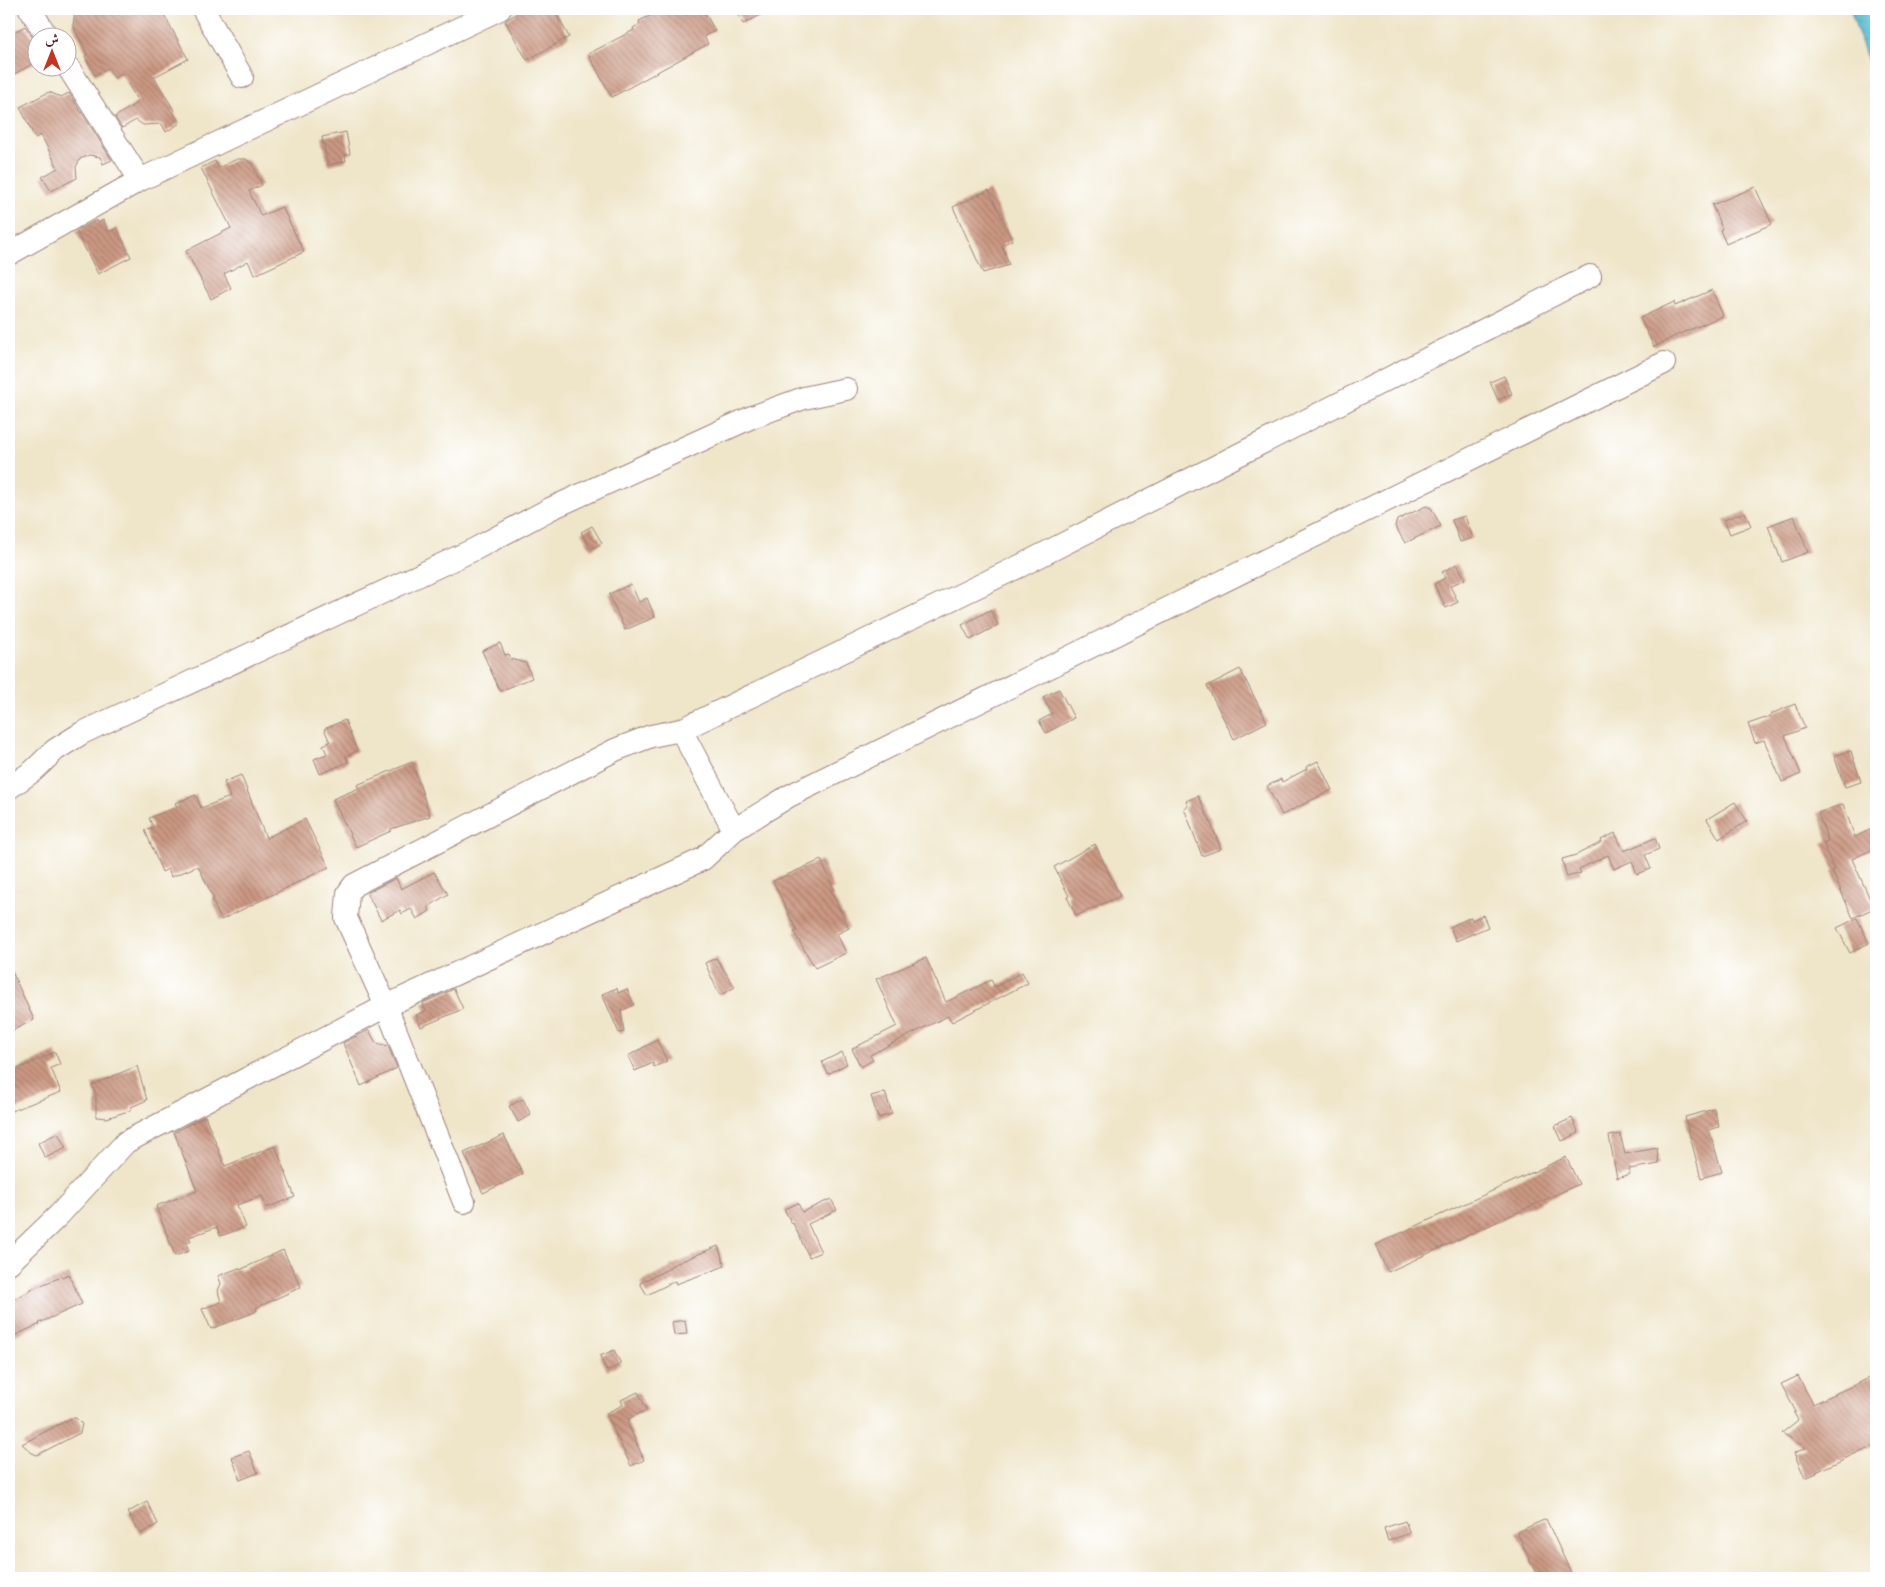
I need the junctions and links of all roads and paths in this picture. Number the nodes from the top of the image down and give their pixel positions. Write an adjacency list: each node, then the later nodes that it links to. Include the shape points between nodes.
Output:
1 (30, 9): 4 (street)
2 (204, 9): 5 (street)
3 (500, 9): 7 (street)
4 (42, 28)
5 (242, 77)
6 (75, 78): 7 (street)
7 (140, 180): 8 (street)
8 (9, 254)
9 (1590, 276): 12 (street, via 1022,565)
10 (1664, 363): 14 (street, via 789,796)
11 (846, 389): 13 (street, via 804,398 752,417 550,509 475,550 82,733 55,750)
12 (681, 730): 14 (street); 15 (street, via 651,736 615,750 354,885 348,893 346,918)
13 (9, 788)
14 (734, 830): 15 (street, via 703,859)
15 (386, 1006): 16 (street); 17 (street, via 126,1142 59,1215)
16 (464, 1202)
17 (9, 1263)

